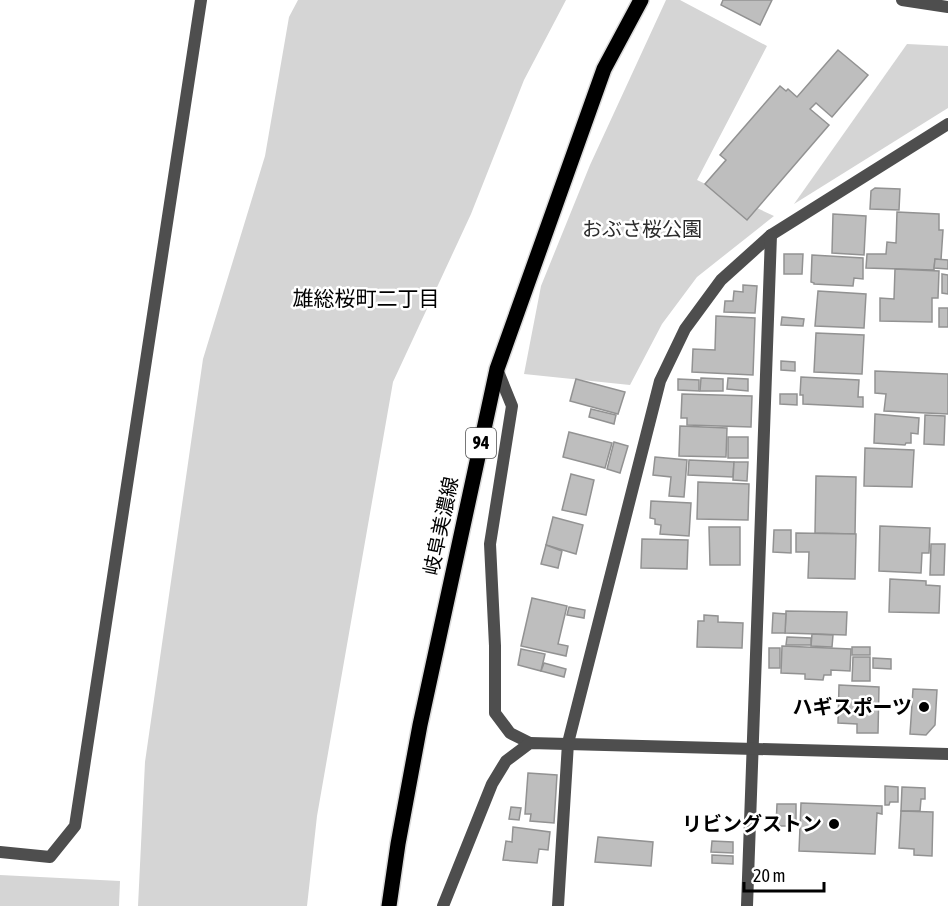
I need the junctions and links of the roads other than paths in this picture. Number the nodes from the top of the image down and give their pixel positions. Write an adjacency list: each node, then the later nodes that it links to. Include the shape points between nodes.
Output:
1 (201, 0): 12 (street, via 75,826 50,857)
2 (641, 0): 7 (main road, 岐阜美濃線 / 94, via 604,69)
3 (902, 0): 4 (street)
4 (948, 7)
5 (948, 124): 6 (street)
6 (771, 235): 9 (street, via 721,280 685,329 660,381); 10 (street)
7 (497, 369): 8 (street, via 512,406 490,544 495,713 510,733); 13 (main road, 岐阜美濃線 / 94, via 420,725)
8 (530, 743): 9 (street); 14 (street, via 506,761 492,784)
9 (568, 743): 10 (street); 15 (street)
10 (753, 749): 11 (street); 16 (street)
11 (948, 754)
12 (0, 852)
13 (389, 906)
14 (443, 906)
15 (558, 906)
16 (747, 906)

